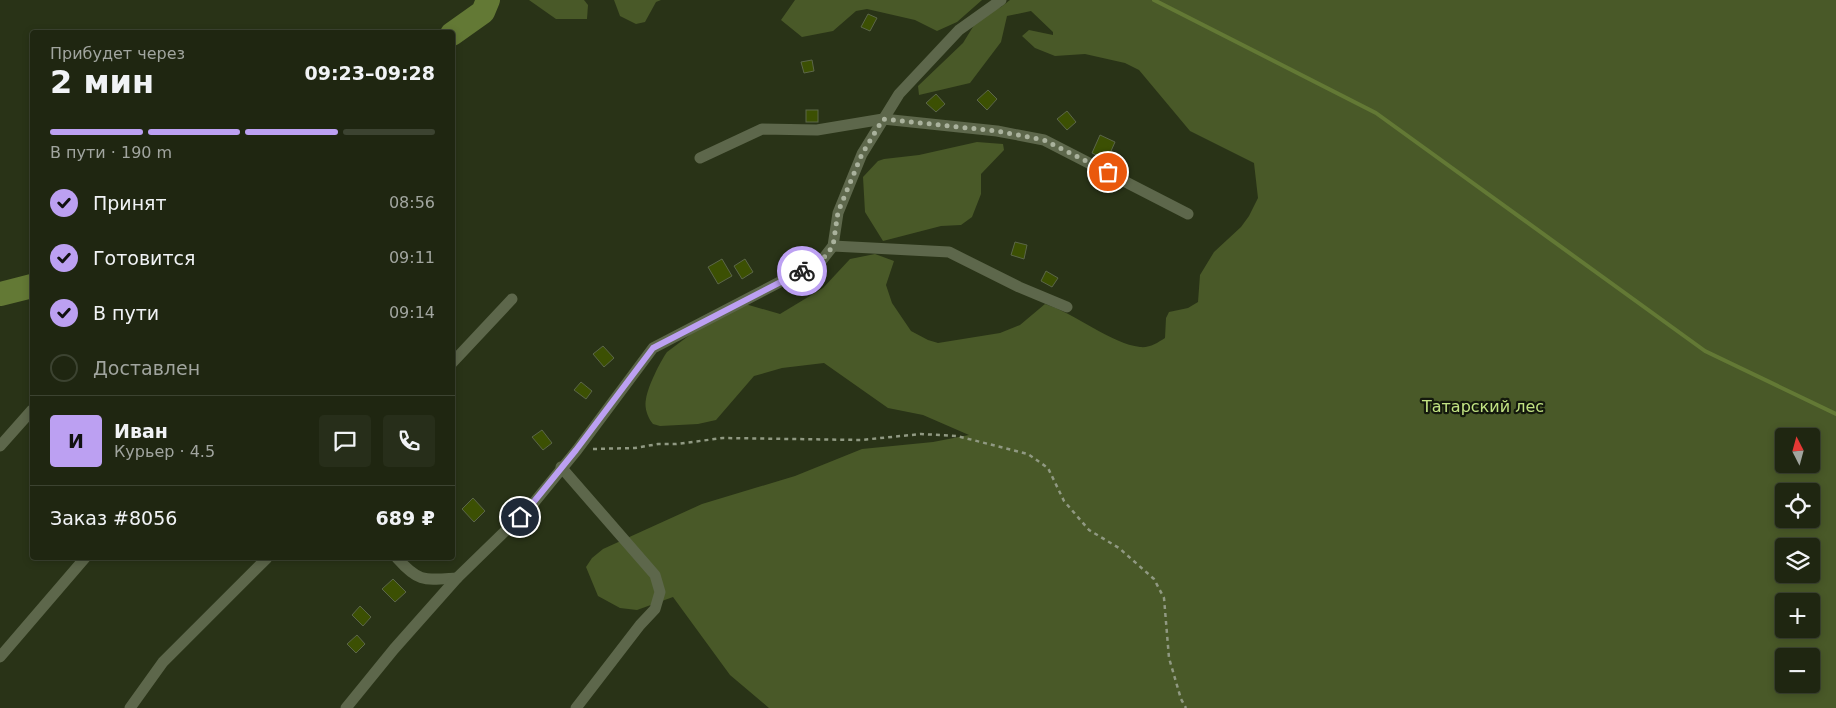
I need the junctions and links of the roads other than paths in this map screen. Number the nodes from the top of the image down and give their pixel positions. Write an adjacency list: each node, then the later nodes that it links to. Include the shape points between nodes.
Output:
1 (1001, 0): 2 (street, via 959,30 899,94)
2 (883, 119): 3 (street, via 817,130 762,129); 4 (street, via 997,131 1044,140); 5 (street, via 862,154 838,212)
3 (700, 158)
4 (1188, 214)
5 (833, 246): 7 (street, via 949,252); 11 (street, via 822,260 653,348)
6 (512, 299): 8 (street)
7 (1067, 307)
8 (455, 360)
9 (30, 412): 10 (street)
10 (0, 446)
11 (561, 467): 15 (street, via 532,504); 19 (street, via 655,575 660,592 655,609)
12 (83, 560): 16 (street)
13 (265, 560): 17 (street, via 163,662)
14 (399, 560): 15 (street, via 415,576 427,580)
15 (457, 578): 18 (street)
16 (0, 657)
17 (130, 708)
18 (346, 708)
19 (576, 708)

